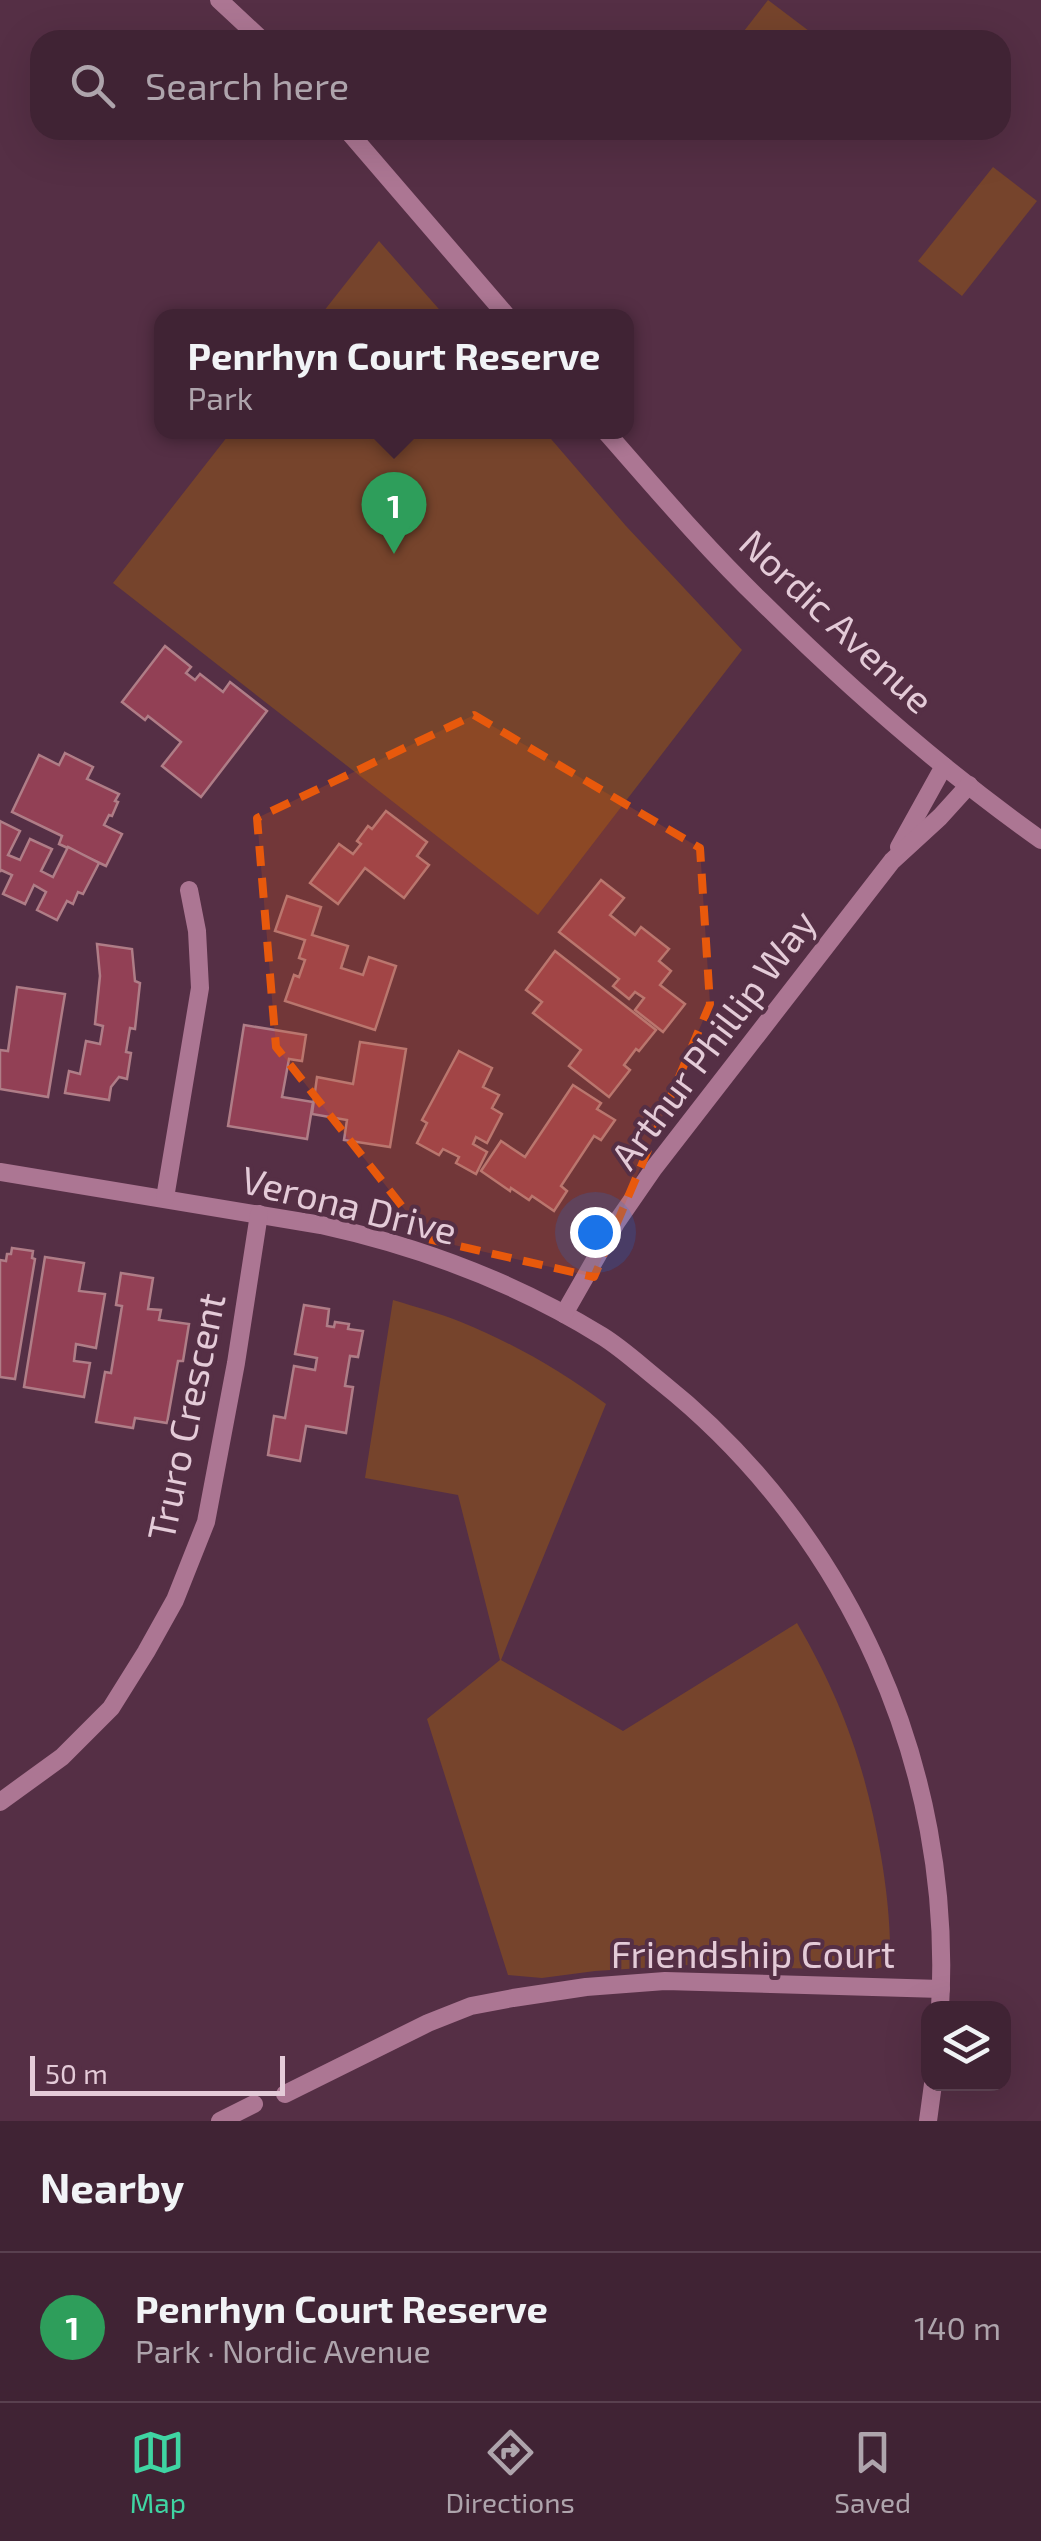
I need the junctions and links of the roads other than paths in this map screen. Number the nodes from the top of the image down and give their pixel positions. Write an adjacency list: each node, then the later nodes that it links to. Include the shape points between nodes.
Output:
1 (219, 0): 2 (street)
2 (251, 30)
3 (356, 140): 4 (street)
4 (501, 309)
5 (612, 439): 6 (street, Nordic Avenue, via 759,600)
6 (944, 766): 7 (street, Nordic Avenue); 9 (street, Arthur Phillip Way)
7 (969, 785): 8 (street, Nordic Avenue); 9 (street, Arthur Phillip Way)
8 (1041, 840)
9 (892, 861): 14 (street, Arthur Phillip Way, via 654,1168)
10 (189, 890): 12 (street, via 200,988)
11 (0, 1172): 12 (street, Verona Drive)
12 (165, 1198): 13 (street, Verona Drive)
13 (259, 1214): 14 (street, Verona Drive, via 426,1252); 15 (street, Truro Crescent, via 206,1522 174,1600 111,1708 62,1757)
14 (564, 1314): 16 (street, Verona Drive, via 606,1338 738,1450 830,1571 870,1646 911,1756 932,1856)
15 (0, 1802)
16 (941, 1989): 17 (street, Verona Drive); 19 (street, Friendship Court, via 665,1980 586,1987 471,2006)
17 (940, 2001)
18 (932, 2091): 22 (street)
19 (285, 2094)
20 (254, 2104): 21 (street)
21 (220, 2121)
22 (928, 2121)

